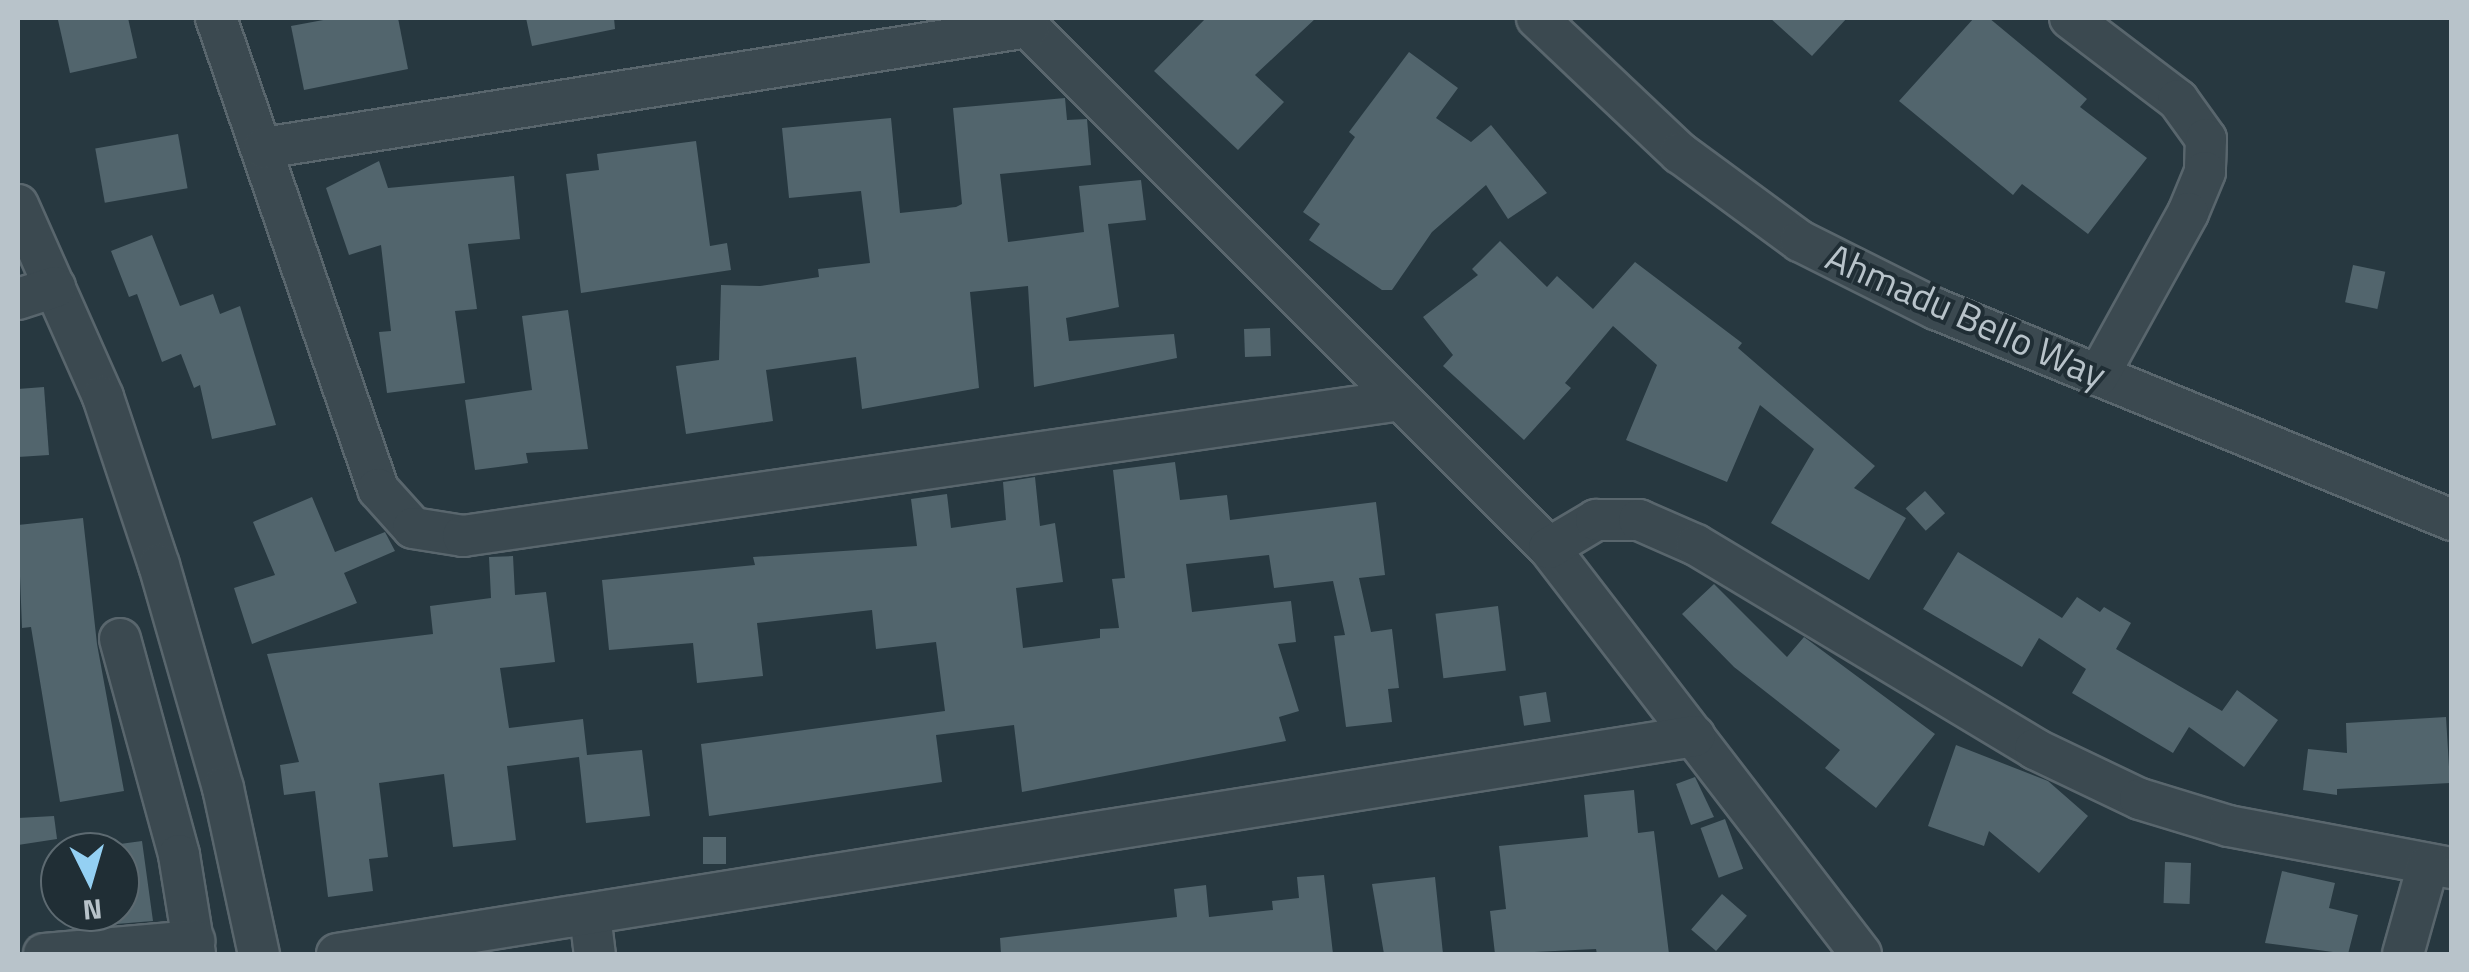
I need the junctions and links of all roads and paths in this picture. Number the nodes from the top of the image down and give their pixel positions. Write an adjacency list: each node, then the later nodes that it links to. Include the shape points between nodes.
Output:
1 (216, 18): 5 (street)
2 (1537, 18): 8 (street, Ahmadu Bello Way, via 1680,154 1800,241 1936,309)
3 (2070, 18): 8 (street, via 2178,100 2206,139 2206,172 2188,213)
4 (1024, 22): 5 (street); 9 (street)
5 (264, 148): 9 (street, via 378,489 413,528 464,536)
6 (18, 206): 7 (street)
7 (36, 293): 18 (street, via 102,397 159,565 223,788)
8 (2098, 376): 10 (street, Ahmadu Bello Way)
9 (1401, 400): 11 (street)
10 (2452, 520)
11 (1549, 548): 13 (street); 14 (street, via 1596,520 1639,520 1696,544 2035,749 2140,799 2229,826)
12 (120, 639): 16 (street, via 178,855)
13 (1695, 736): 15 (street); 21 (street)
14 (2440, 867): 22 (street)
15 (590, 915): 19 (street); 20 (street)
16 (194, 948): 17 (street)
17 (44, 954)
18 (258, 954)
19 (337, 954)
20 (595, 954)
21 (1862, 954)
22 (2402, 954)

